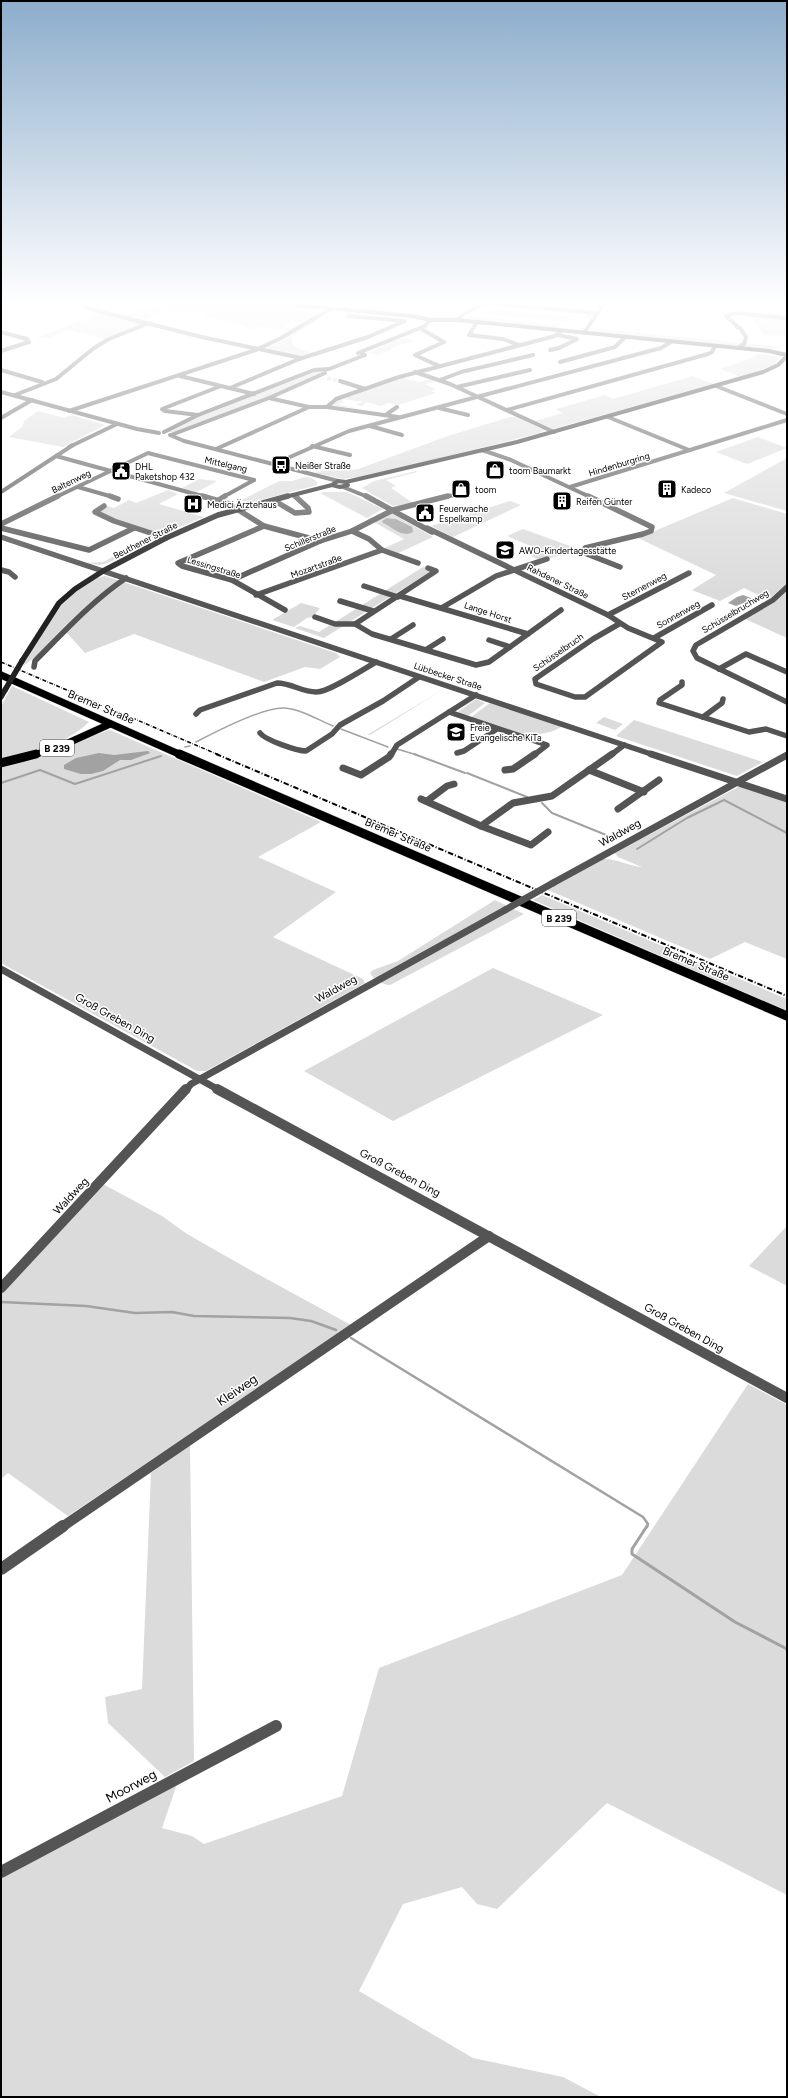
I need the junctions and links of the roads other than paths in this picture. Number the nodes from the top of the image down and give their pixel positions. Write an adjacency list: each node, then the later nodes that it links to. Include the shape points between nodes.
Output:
1 (23, 398): 12 (street)
2 (110, 398): 18 (street)
3 (190, 398): 22 (street, via 162,409)
4 (244, 398): 22 (street)
5 (269, 398): 13 (street); 31 (street)
6 (339, 398): 14 (street)
7 (473, 398): 16 (street)
8 (479, 398): 17 (street)
9 (551, 398): 17 (street)
10 (675, 398): 24 (main road)
11 (746, 398): 21 (street)
12 (32, 400): 18 (street); 25 (street)
13 (309, 407): 14 (street); 36 (street)
14 (327, 407): 19 (street)
15 (397, 407): 19 (street)
16 (438, 407): 20 (street); 23 (street)
17 (507, 410): 30 (street)
18 (69, 411): 27 (street)
19 (387, 414): 23 (street)
20 (468, 414)
21 (787, 414)
22 (198, 415): 29 (street)
23 (401, 417): 28 (street)
24 (608, 417): 30 (main road); 38 (street)
25 (1, 418)
26 (787, 420): 38 (street, Hindenburgring)
27 (117, 424): 29 (street); 40 (street)
28 (369, 426): 32 (street); 35 (street)
29 (161, 432): 31 (street); 33 (street, via 156,436)
30 (554, 432): 37 (main road)
31 (171, 435): 33 (street); 34 (street)
32 (402, 435)
33 (165, 437): 34 (street)
34 (184, 441): 36 (street)
35 (312, 446): 41 (street); 42 (street)
36 (216, 449): 42 (street)
37 (482, 450): 46 (main road); 49 (street, via 511,460)
38 (689, 450): 49 (street, Hindenburgring)
39 (148, 453): 43 (street, Baltenweg); 54 (street, Mittelgang, via 254,480)
40 (58, 455): 43 (street); 50 (street)
41 (350, 455)
42 (274, 464): 44 (street)
43 (110, 472): 48 (street, Baltenweg); 54 (street)
44 (320, 477): 45 (street); 47 (street)
45 (338, 481): 46 (main road); 47 (main road)
46 (346, 484): 47 (main road); 58 (street, Rahdener Straße)
47 (334, 485): 52 (main road, Beuthener Straße)
48 (78, 487): 53 (street); 59 (street, Baltenweg)
49 (570, 487): 70 (street, via 652,527 651,531 636,537 585,548 587,554)
50 (1, 492)
51 (454, 495): 58 (street, Schillerstraße)
52 (294, 496): 55 (main road, Beuthener Straße); 55 (street, via 308,508 309,512 302,515 293,513)
53 (118, 499)
54 (217, 501): 57 (street)
55 (275, 501): 57 (main road, Beuthener Straße)
56 (104, 506): 62 (street, via 95,512)
57 (238, 509): 60 (street); 65 (main road, Beuthener Straße)
58 (393, 510): 63 (street, Schillerstraße); 73 (street, Rahdener Straße)
59 (1, 524)
60 (264, 526): 66 (street); 78 (street, Lessingstraße, via 178,563)
61 (1, 528): 62 (street, via 89,550)
62 (134, 528): 65 (street)
63 (352, 531): 66 (street, Schillerstraße); 67 (street, via 369,539)
64 (1, 537): 74 (street, Lübbecker Straße)
65 (166, 538): 74 (main road, Beuthener Straße)
66 (320, 541): 78 (street, Schillerstraße)
67 (382, 550): 69 (street); 81 (street, Mozartstraße)
68 (547, 560): 73 (street, Lange Horst)
69 (418, 563)
70 (620, 567)
71 (428, 568): 82 (street, via 436,572)
72 (1, 570): 76 (street, via 10,572)
73 (514, 570): 85 (street, Lange Horst, via 479,585); 89 (street, Rahdener Straße)
74 (103, 571): 77 (street, Lübbecker Straße); 110 (main road, Beuthener Straße, bridge, via 59,603)
75 (689, 573): 89 (street, Sternenweg)
76 (15, 577)
77 (126, 578): 102 (street, Lübbecker Straße); 103 (street, via 69,627 35,661)
78 (232, 580): 81 (street, Lessingstraße)
79 (364, 586): 82 (street, Lange Horst)
80 (787, 587): 104 (street, Schüsselbruchweg, via 773,600 696,645 693,651 696,658)
81 (256, 595): 86 (street, Lessingstraße)
82 (399, 596): 85 (street, Lange Horst); 88 (street)
83 (340, 601): 88 (street)
84 (712, 605): 96 (street, Sonnenweg)
85 (443, 607): 94 (street, Lange Horst)
86 (285, 610)
87 (561, 610): 94 (street)
88 (373, 612): 91 (street)
89 (608, 615): 92 (street, Rahdener Straße)
90 (315, 617): 91 (street, via 335,624)
91 (355, 624): 97 (street, via 358,628)
92 (618, 624): 96 (street, Rahdener Straße, via 630,631); 99 (street, Schüsselbruch, via 558,662 534,682 575,697 585,697)
93 (413, 625): 97 (street)
94 (528, 634): 100 (street)
95 (443, 638): 101 (street)
96 (654, 638): 99 (street, Rahdener Straße)
97 (391, 640): 101 (street)
98 (488, 640): 100 (street)
99 (662, 642)
100 (510, 647): 101 (street, via 489,662 476,665)
101 (427, 650)
102 (376, 662): 107 (street, Lübbecker Straße); 114 (street, via 322,692 312,693 285,682 277,683 200,710)
103 (34, 667)
104 (719, 669): 105 (street, via 746,654); 112 (street)
105 (787, 672)
106 (1, 675): 116 (main road, Bremer Straße / B 239)
107 (419, 676): 109 (street, Lübbecker Straße); 118 (street, via 383,701 340,725 332,734 306,751 281,744)
108 (682, 682): 115 (street, via 682,685 659,703)
109 (476, 695): 113 (street); 120 (street, Lübbecker Straße)
110 (1, 697)
111 (723, 699): 115 (street, via 722,703)
112 (787, 702)
113 (449, 712): 117 (street); 124 (street, via 397,745 389,757 361,775)
114 (196, 714)
115 (703, 718): 119 (street, via 749,732 756,732 762,728)
116 (106, 722): 123 (main road, B 239, via 57,748); 136 (main road, Bremer Straße / B 239)
117 (497, 729): 121 (street); 125 (street, via 547,745 513,769)
118 (260, 733)
119 (787, 736)
120 (624, 745): 126 (street); 128 (street, Lübbecker Straße)
121 (457, 753)
122 (787, 755): 128 (street, Waldweg)
123 (1, 762)
124 (343, 768)
125 (505, 770)
126 (590, 770): 130 (street); 133 (street, via 552,796 540,800 513,802)
127 (659, 780): 130 (street)
128 (738, 783): 131 (street, Lübbecker Straße); 137 (street, Waldweg, bridge)
129 (454, 784): 133 (street, via 424,800)
130 (644, 792): 132 (street)
131 (787, 800)
132 (618, 809)
133 (481, 826): 134 (street, via 531,845)
134 (548, 832)
135 (1, 968): 137 (street, Groß Greben Ding)
136 (787, 1016)
137 (200, 1079): 138 (street, Groß Greben Ding); 139 (street, Waldweg, via 191,1084)
138 (489, 1236): 140 (street, Groß Greben Ding); 141 (street, Kleiweg)
139 (1, 1288)
140 (787, 1398)
141 (1, 1569)
142 (276, 1726): 143 (street, Moorweg)
143 (1, 1872)

